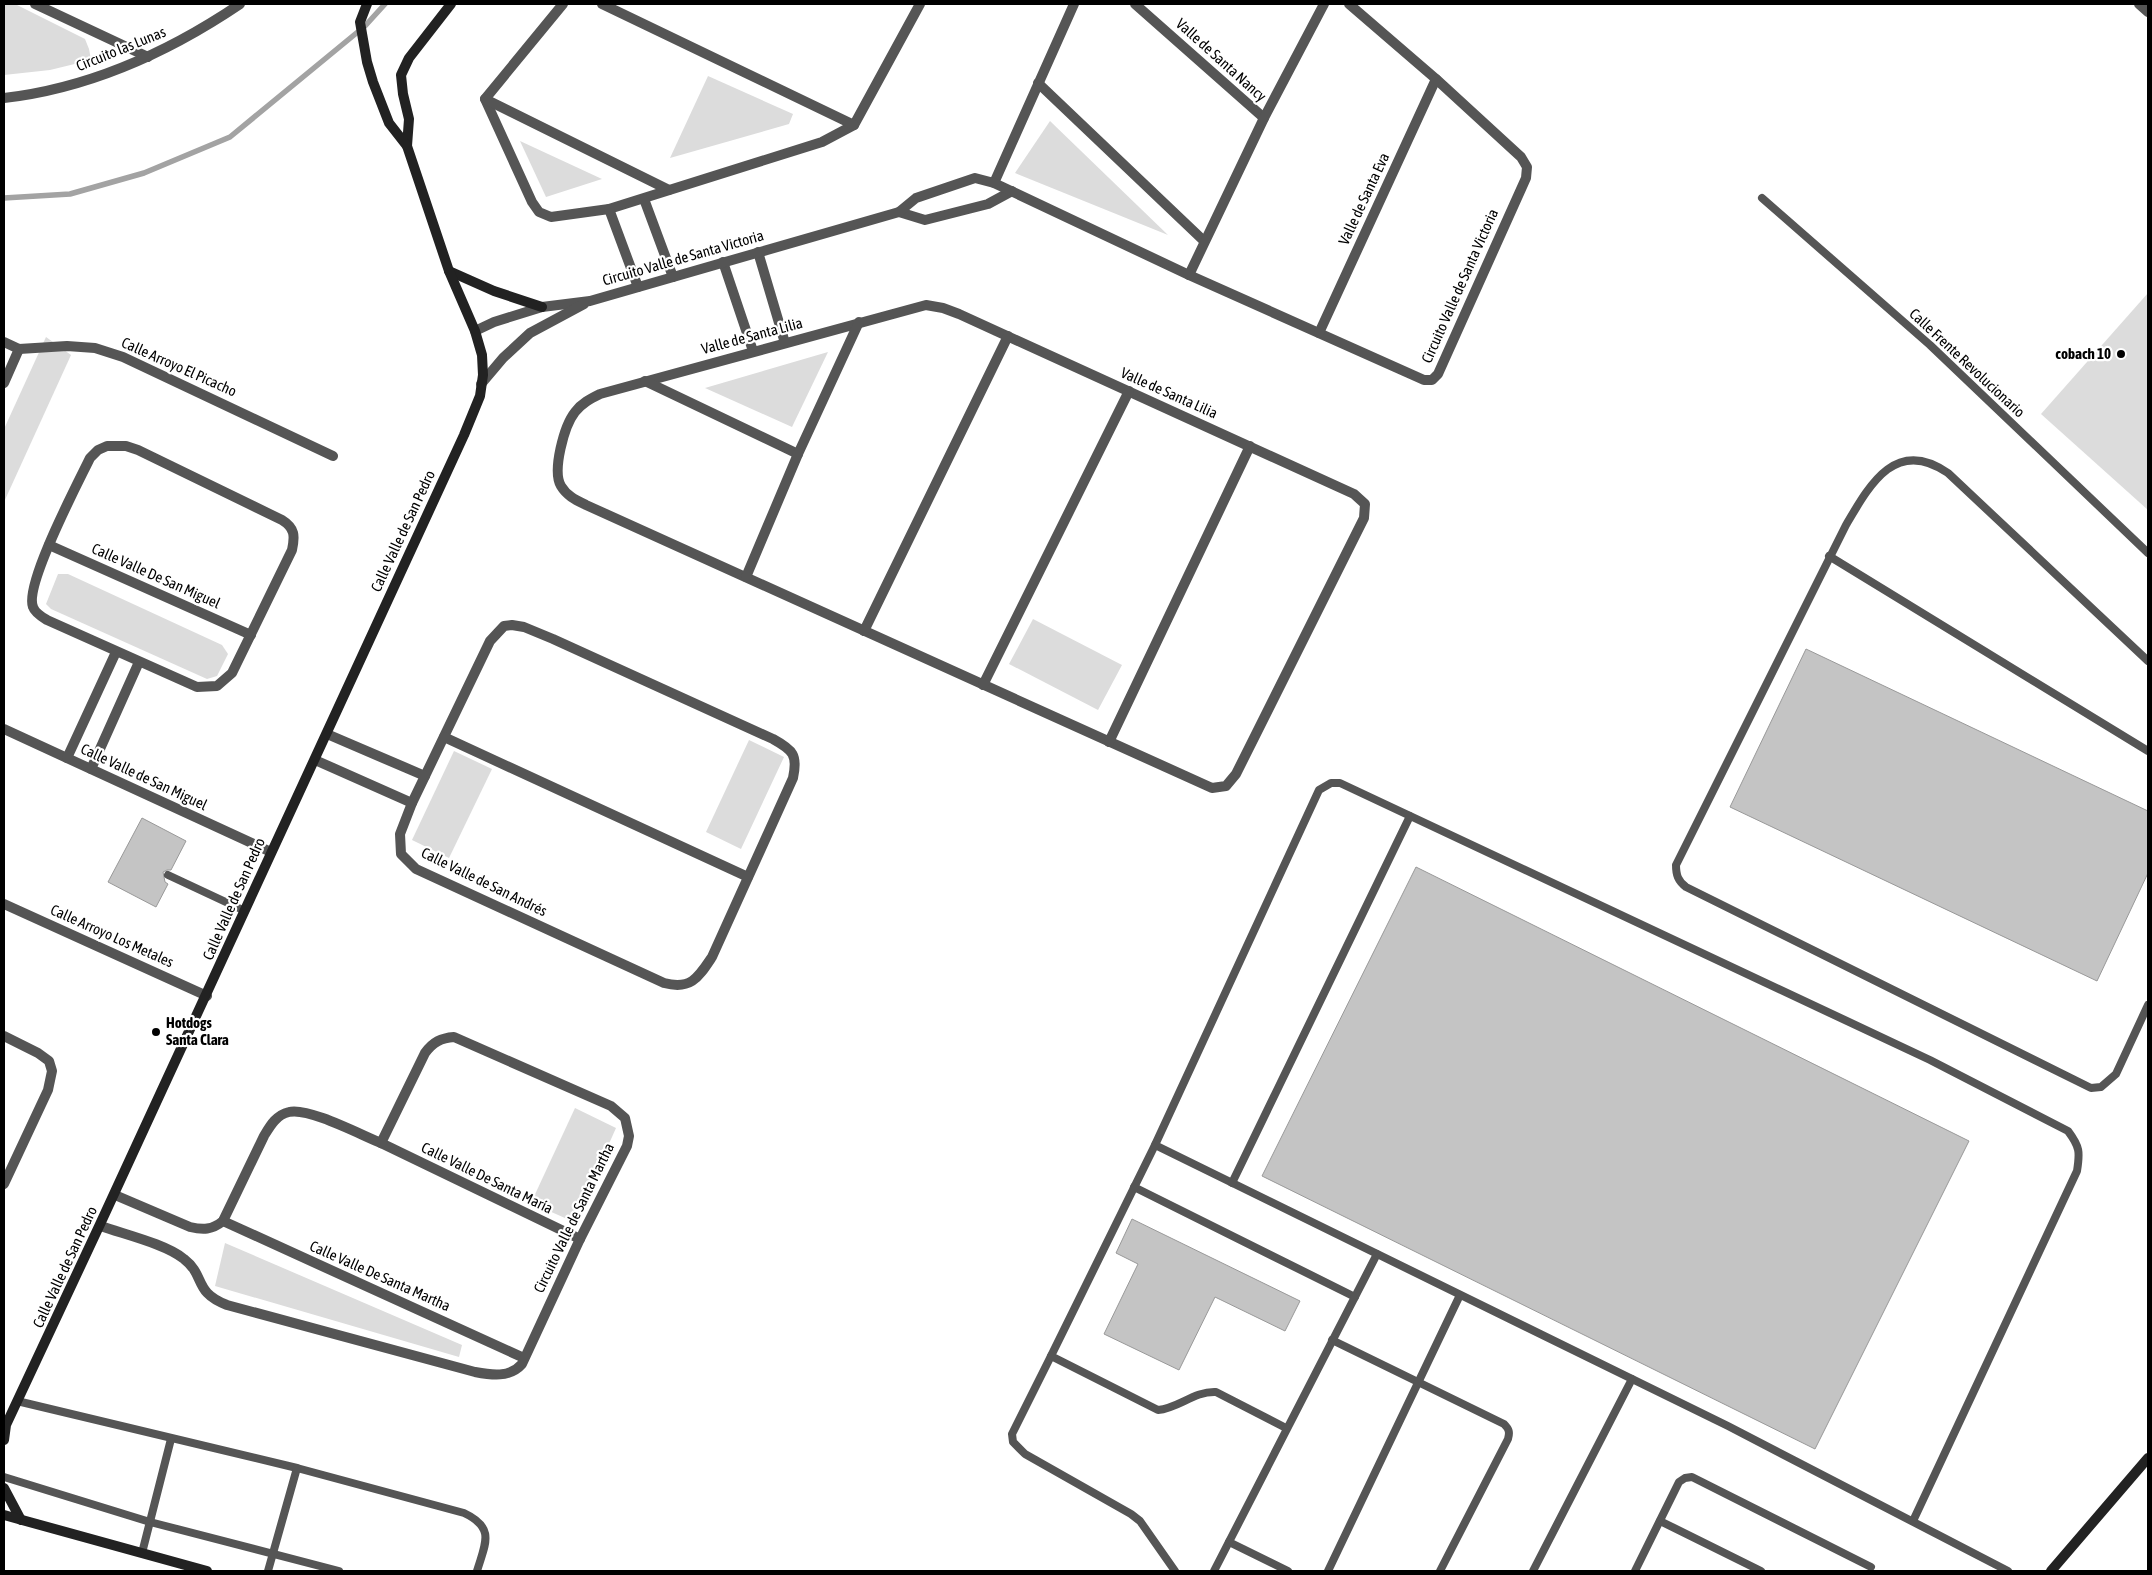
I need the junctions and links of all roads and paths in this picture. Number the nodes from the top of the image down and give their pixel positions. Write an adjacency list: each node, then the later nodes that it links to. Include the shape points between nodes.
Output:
1 (35, 4): 14 (street)
2 (240, 4): 14 (street, Circuito las Lunas)
3 (367, 4): 21 (street, via 360,22 367,62 389,123)
4 (451, 4): 21 (street, via 409,58 401,75 410,119)
5 (563, 4): 18 (street)
6 (602, 4): 20 (street)
7 (1074, 4): 16 (street)
8 (1135, 4): 19 (street, Valle de Santa Nancy)
9 (1324, 4): 19 (street)
10 (1349, 4): 15 (street, Circuito Valle de Santa Victoria)
11 (2138, 4): 13 (street)
12 (917, 5): 20 (street)
13 (2148, 12)
14 (148, 57): 17 (street, Circuito las Lunas, via 53,90)
15 (1436, 79): 40 (street, Valle de Santa Eva); 40 (street, Circuito Valle de Santa Victoria, via 1521,157 1527,167 1526,178 1438,374 1432,380 1424,380)
16 (1038, 83): 22 (street); 29 (street)
17 (4, 98)
18 (485, 99): 23 (street); 27 (street, via 539,212 551,217)
19 (1264, 118): 29 (street)
20 (854, 125): 23 (street, via 822,142)
21 (407, 146): 32 (street, Calle Valle de San Pedro)
22 (994, 183): 24 (street, Circuito Valle de Santa Victoria); 28 (street, Circuito Valle de Santa Victoria, via 975,178 916,198)
23 (670, 190): 26 (street)
24 (1012, 191): 28 (street, via 988,204 926,220); 33 (street, Circuito Valle de Santa Victoria)
25 (1762, 198): 54 (lane, Calle Frente Revolucionario, via 1930,345)
26 (644, 199): 27 (street); 34 (street)
27 (609, 209): 35 (street)
28 (899, 212): 30 (street, Circuito Valle de Santa Victoria)
29 (1204, 241): 33 (street)
30 (758, 252): 31 (street, Circuito Valle de Santa Victoria); 43 (street)
31 (723, 262): 34 (street, Circuito Valle de Santa Victoria); 45 (street)
32 (449, 270): 37 (street, via 494,291); 39 (street, Calle Valle de San Pedro)
33 (1189, 275): 40 (street, Circuito Valle de Santa Victoria)
34 (673, 277): 35 (street, Circuito Valle de Santa Victoria)
35 (638, 287): 36 (street, Circuito Valle de Santa Victoria)
36 (590, 300): 37 (street, Circuito Valle de Santa Victoria); 48 (street, Calle Valle de San Pedro, via 530,333)
37 (542, 306): 39 (street, Circuito Valle de Santa Victoria)
38 (860, 322): 41 (street, Valle de Santa Lilia, via 926,305 951,310); 43 (street, Valle de Santa Lilia); 51 (street)
39 (475, 331): 48 (street, Calle Valle de San Pedro, via 482,355)
40 (1319, 333)
41 (1008, 336): 49 (street, Valle de Santa Lilia); 57 (street)
42 (4, 342): 44 (street, Calle Arroyo El Picacho)
43 (785, 343): 45 (street, Valle de Santa Lilia)
44 (19, 349): 47 (street); 52 (street, Calle Arroyo El Picacho, via 95,348 123,357)
45 (753, 351): 46 (street, Valle de Santa Lilia)
46 (645, 381): 51 (street); 56 (street, Valle de Santa Lilia, via 600,394 584,402 574,413 567,426 558,463 561,485 569,496 586,505)
47 (4, 383)
48 (481, 384): 64 (street, Calle Valle de San Pedro, via 480,396 464,435)
49 (1129, 391): 50 (street, Valle de Santa Lilia); 62 (street)
50 (1250, 446): 66 (street); 66 (street, Valle de Santa Lilia, via 1354,494 1365,504 1364,518 1236,774 1226,786 1212,788)
51 (798, 454): 56 (street)
52 (334, 456)
53 (49, 545): 58 (street, Calle Valle De San Miguel); 58 (street, via 90,458 107,446 138,450 292,527 292,550); 59 (street, via 33,587 33,607 47,620)
54 (2148, 553)
55 (1829, 556): 60 (lane, via 1865,492 1882,472 1898,463 1918,460 1934,463 1948,472); 67 (lane); 80 (lane, via 1676,865 1679,882 2091,1088 2101,1087 2116,1074)
56 (746, 577): 57 (street, Valle de Santa Lilia)
57 (864, 631): 62 (street, Valle de Santa Lilia)
58 (251, 635): 61 (street, via 232,673 217,686 198,687)
59 (116, 652): 61 (street); 68 (street)
60 (2148, 661)
61 (139, 662): 70 (street)
62 (983, 685): 66 (street, Valle de Santa Lilia)
63 (4, 729): 68 (street, Calle Valle de San Miguel)
64 (327, 734): 69 (street, Calle Valle de San Pedro); 71 (street)
65 (444, 737): 71 (street, Calle Valle de San Andrés); 76 (street); 76 (street, Calle Valle de San Andrés, via 490,641 504,626 512,625 553,639 773,739 791,750 795,767)
66 (1108, 742)
67 (2148, 751)
68 (67, 758): 70 (street, Calle Valle de San Miguel)
69 (315, 760): 72 (street); 74 (street, Calle Valle de San Pedro)
70 (91, 769): 74 (street, Calle Valle de San Miguel)
71 (425, 776): 72 (street, Calle Valle de San Andrés)
72 (412, 803): 76 (street, Calle Valle de San Andrés, via 400,834 400,845 401,854 416,869 674,985 686,985 704,971)
73 (1410, 816): 83 (lane, via 1340,783 1331,783 1319,790); 85 (lane); 111 (lane, via 1930,1060 2068,1131 2077,1142 2080,1154 2076,1171)
74 (271, 852): 78 (street, Calle Valle de San Pedro)
75 (168, 875): 78 (lane)
76 (748, 877)
77 (4, 904): 79 (street, Calle Arroyo Los Metales)
78 (245, 911): 79 (street, Calle Valle de San Pedro)
79 (207, 996): 88 (street, Calle Valle de San Pedro)
80 (2148, 1005)
81 (4, 1036): 84 (street, via 49,1061 52,1071 48,1090)
82 (381, 1143): 89 (street, via 310,1113 290,1111 280,1116 264,1136); 91 (street, Calle Valle De Santa María); 91 (street, Circuito Valle de Santa Martha, via 425,1052 442,1038 454,1037 611,1106 625,1118 629,1136)
83 (1155, 1146): 85 (lane); 87 (lane)
84 (8, 1165): 86 (street)
85 (1232, 1183): 92 (lane)
86 (4, 1184)
87 (1134, 1187): 94 (lane); 96 (lane)
88 (115, 1195): 89 (street, via 200,1230); 90 (street, Calle Valle de San Pedro)
89 (223, 1221): 97 (street, Calle Valle De Santa Martha)
90 (101, 1226): 97 (street, Circuito Valle de Santa Martha, via 171,1251 188,1263 206,1293 228,1305 475,1372 492,1375 512,1372); 100 (street, Calle Valle de San Pedro)
91 (580, 1239): 97 (street, Circuito Valle de Santa Martha)
92 (1377, 1254): 93 (lane); 94 (lane)
93 (1460, 1295): 98 (lane); 99 (lane)
94 (1355, 1297): 95 (lane)
95 (1332, 1340): 99 (lane); 102 (lane)
96 (1051, 1356): 102 (lane, via 1158,1410 1197,1394 1216,1392); 122 (lane, via 1012,1434 1013,1442 1025,1454 1140,1521)
97 (524, 1358)
98 (1632, 1379): 111 (lane); 127 (lane)
99 (1416, 1382): 125 (lane); 126 (lane, via 1504,1424 1510,1433)
100 (17, 1402): 101 (street, Calle Valle de San Pedro); 103 (lane)
101 (5, 1426): 104 (street, Calle Valle de San Pedro)
102 (1286, 1428): 114 (lane)
103 (171, 1438): 106 (lane); 113 (lane)
104 (4, 1440)
105 (2148, 1458): 131 (street)
106 (297, 1468): 116 (lane); 121 (lane, via 464,1513 478,1520 486,1538)
107 (4, 1477): 113 (lane)
108 (4, 1488): 110 (street)
109 (4, 1515): 110 (street)
110 (20, 1520): 115 (street)
111 (1913, 1520): 130 (lane)
112 (1660, 1521): 117 (lane, via 1679,1482 1692,1477); 128 (lane); 129 (lane)
113 (150, 1522): 115 (lane); 116 (lane)
114 (1229, 1542): 123 (lane); 124 (lane)
115 (142, 1553): 118 (street)
116 (273, 1554): 119 (lane); 120 (lane)
117 (1871, 1568)
118 (207, 1571)
119 (268, 1571)
120 (339, 1571)
121 (477, 1571)
122 (1175, 1571)
123 (1214, 1571)
124 (1288, 1571)
125 (1328, 1571)
126 (1440, 1571)
127 (1533, 1571)
128 (1635, 1571)
129 (1761, 1571)
130 (2008, 1571)
131 (2051, 1571)

